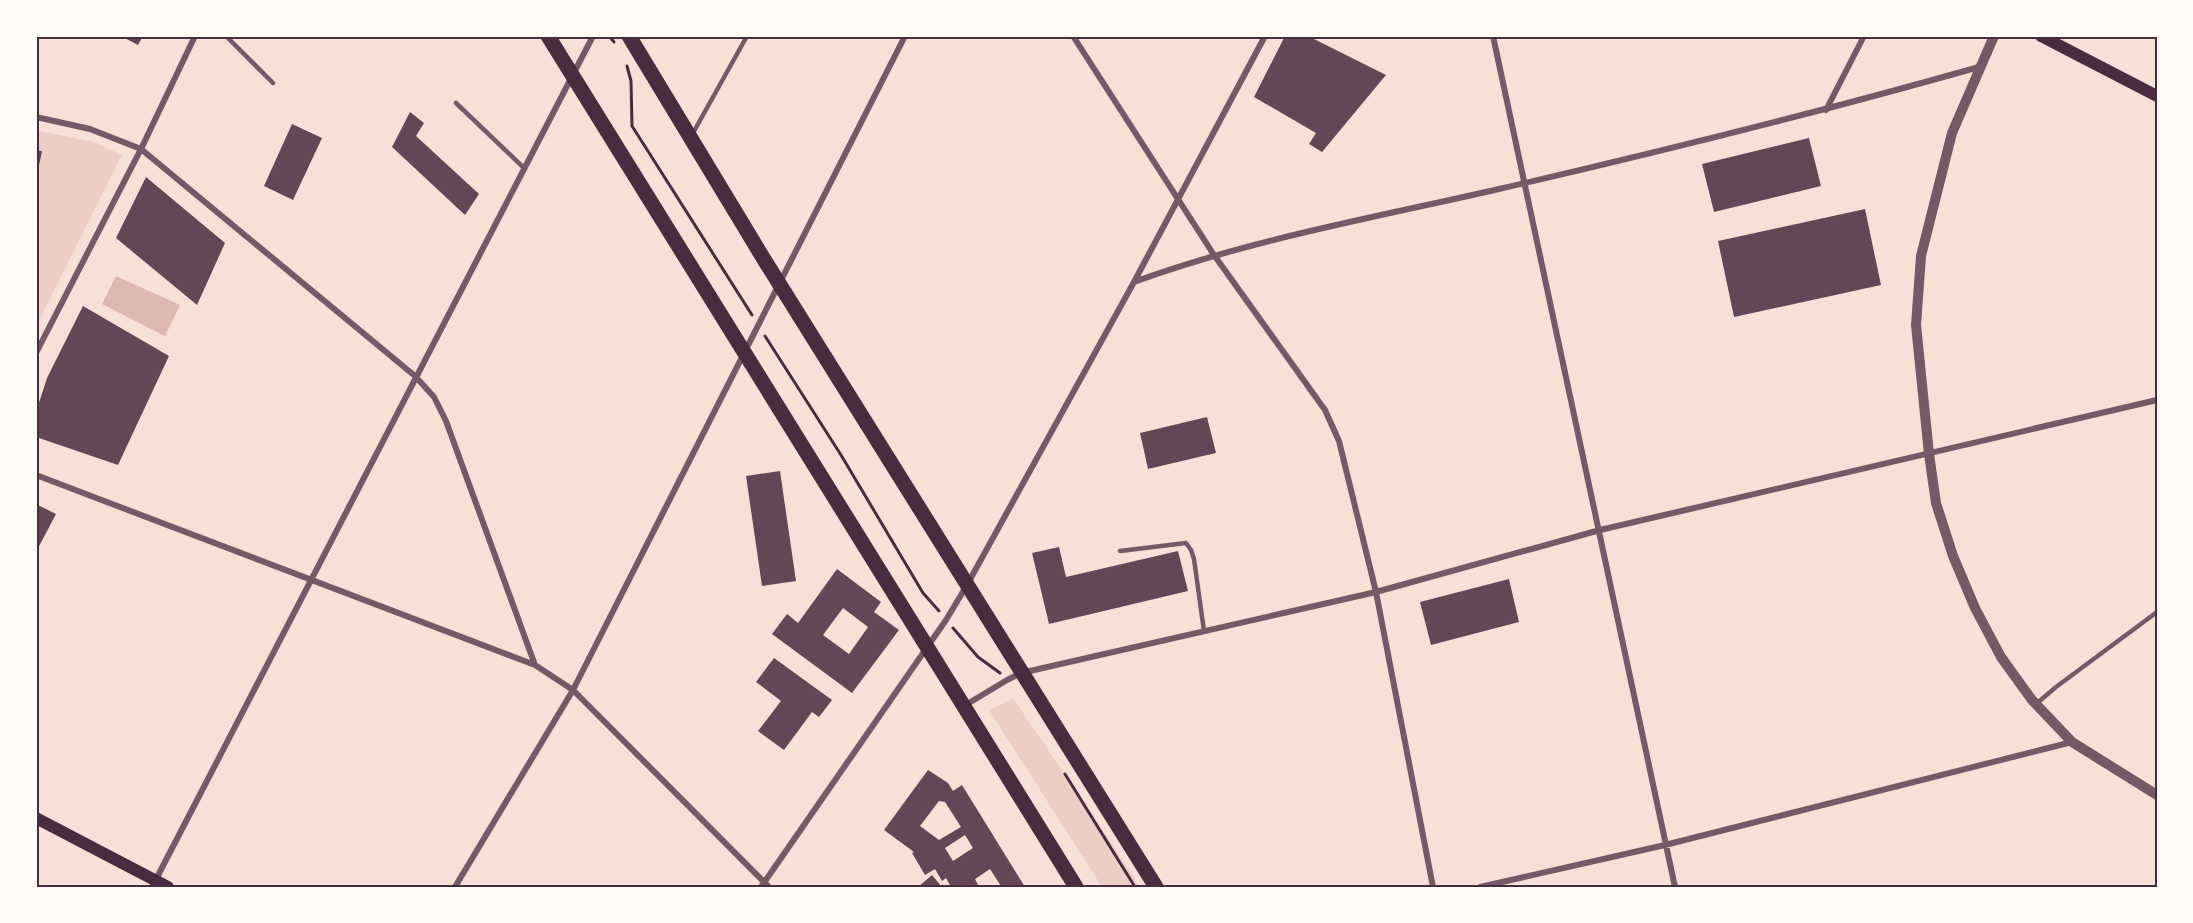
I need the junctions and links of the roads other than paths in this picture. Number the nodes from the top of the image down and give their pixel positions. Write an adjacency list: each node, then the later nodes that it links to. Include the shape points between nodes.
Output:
1 (195, 36): 22 (street)
2 (226, 36): 16 (lane)
3 (548, 36): 15 (main road)
4 (593, 36): 15 (street)
5 (628, 36): 21 (main road)
6 (747, 36): 21 (lane)
7 (905, 36): 28 (street)
8 (1073, 36): 25 (street)
9 (1264, 36): 25 (street)
10 (1493, 36): 24 (street)
11 (1864, 36): 19 (street)
12 (1994, 36): 14 (street)
13 (2041, 36): 17 (main road)
14 (1979, 68): 19 (street); 33 (street, via 1952,133 1921,256 1917,325)
15 (573, 76): 23 (street); 29 (main road)
16 (273, 83)
17 (2157, 96)
18 (456, 103): 23 (lane)
19 (1826, 110): 24 (street)
20 (36, 117): 22 (street, via 90,129)
21 (690, 138): 28 (main road)
22 (141, 149): 30 (street); 31 (street)
23 (524, 168): 31 (street)
24 (1525, 183): 26 (street); 35 (street)
25 (1178, 198): 26 (street); 27 (street)
26 (1214, 255): 27 (street); 39 (street, via 1325,410 1339,441)
27 (1134, 282): 38 (street)
28 (780, 284): 29 (street); 38 (main road)
29 (744, 352): 42 (main road); 45 (street)
30 (36, 353)
31 (415, 376): 37 (street); 43 (street, via 434,397 446,421)
32 (2157, 400): 33 (street)
33 (1929, 454): 35 (street); 46 (street, via 1936,503 1975,608 2001,657)
34 (36, 475): 37 (street)
35 (1600, 530): 39 (street); 51 (street)
36 (1120, 551): 41 (lane, via 1186,543 1194,559)
37 (312, 581): 43 (street); 52 (street)
38 (967, 585): 42 (street); 44 (main road)
39 (1376, 592): 41 (street); 58 (street)
40 (2157, 612): 46 (lane)
41 (1204, 631): 44 (street)
42 (927, 646): 47 (main road); 53 (street)
43 (535, 665): 45 (street)
44 (1014, 676): 47 (street); 57 (main road)
45 (573, 690): 53 (street); 55 (street)
46 (2036, 704): 48 (street)
47 (964, 707): 56 (main road)
48 (2072, 742): 49 (street); 51 (street)
49 (2157, 795)
50 (36, 818): 52 (main road)
51 (1665, 845): 59 (street); 60 (street)
52 (153, 883): 54 (main road)
53 (765, 885)
54 (168, 887)
55 (454, 887)
56 (1076, 887)
57 (1156, 887)
58 (1433, 887)
59 (1480, 887)
60 (1675, 887)

